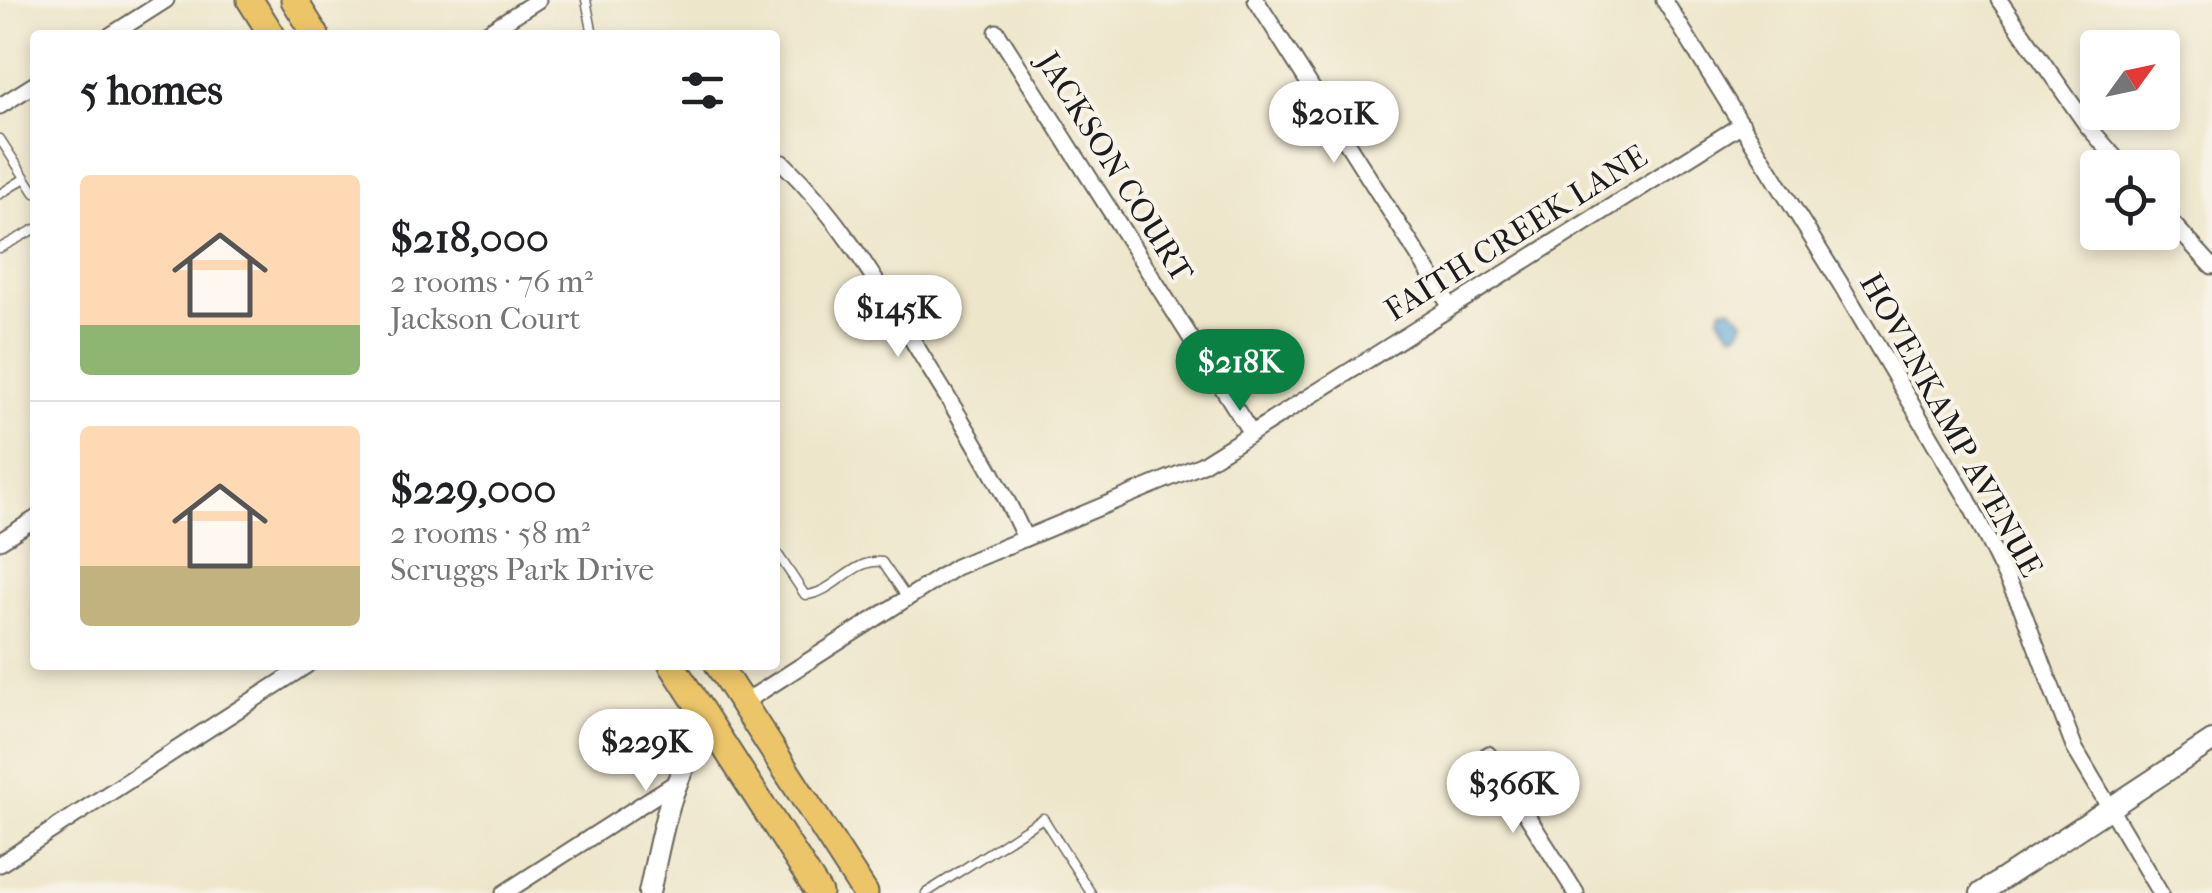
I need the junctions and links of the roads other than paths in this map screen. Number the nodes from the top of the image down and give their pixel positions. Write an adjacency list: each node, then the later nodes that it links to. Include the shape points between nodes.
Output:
1 (166, 0): 9 (street)
2 (250, 0): 10 (main road)
3 (294, 0): 11 (main road)
4 (538, 0): 12 (street)
5 (586, 0): 13 (lane)
6 (1256, 0): 28 (street)
7 (1664, 0): 17 (street, HOVENKAMP AVENUE)
8 (1999, 0): 19 (street)
9 (120, 30)
10 (269, 30)
11 (313, 30)
12 (492, 30)
13 (591, 30)
14 (997, 32): 29 (street, JACKSON COURT)
15 (30, 87): 16 (street)
16 (0, 106)
17 (1742, 124): 28 (street, FAITH CREEK LANE); 43 (street, HOVENKAMP AVENUE, via 1967,498 2022,609 2074,749)
18 (1, 144): 21 (lane)
19 (2108, 150)
20 (780, 162): 31 (street, via 852,242 1000,483)
21 (25, 178): 22 (lane); 23 (lane)
22 (30, 186)
23 (0, 194)
24 (2180, 231): 27 (street)
25 (30, 232): 26 (lane)
26 (0, 248)
27 (2212, 266)
28 (1451, 307): 29 (street, FAITH CREEK LANE)
29 (1251, 433): 31 (street, FAITH CREEK LANE, via 1202,464)
30 (30, 522): 32 (street)
31 (1026, 538): 34 (street, FAITH CREEK LANE, via 956,567)
32 (0, 541)
33 (780, 558): 34 (lane, via 804,594 817,594 870,560 882,562)
34 (907, 598): 38 (street, FAITH CREEK LANE)
35 (300, 670): 44 (street)
36 (675, 670): 39 (main road)
37 (721, 670): 38 (main road)
38 (743, 703): 39 (main road); 50 (main road)
39 (710, 725): 42 (street); 49 (main road)
40 (2212, 742): 43 (street)
41 (1488, 754): 54 (street)
42 (674, 782): 46 (street); 48 (street)
43 (2108, 810): 55 (street); 56 (street, HOVENKAMP AVENUE)
44 (0, 864)
45 (945, 881): 51 (lane); 52 (lane); 53 (lane, via 1044,818)
46 (525, 887): 47 (street)
47 (504, 893)
48 (648, 893)
49 (819, 893)
50 (865, 893)
51 (926, 893)
52 (952, 893)
53 (1091, 893)
54 (1576, 893)
55 (1981, 893)
56 (2160, 893)

